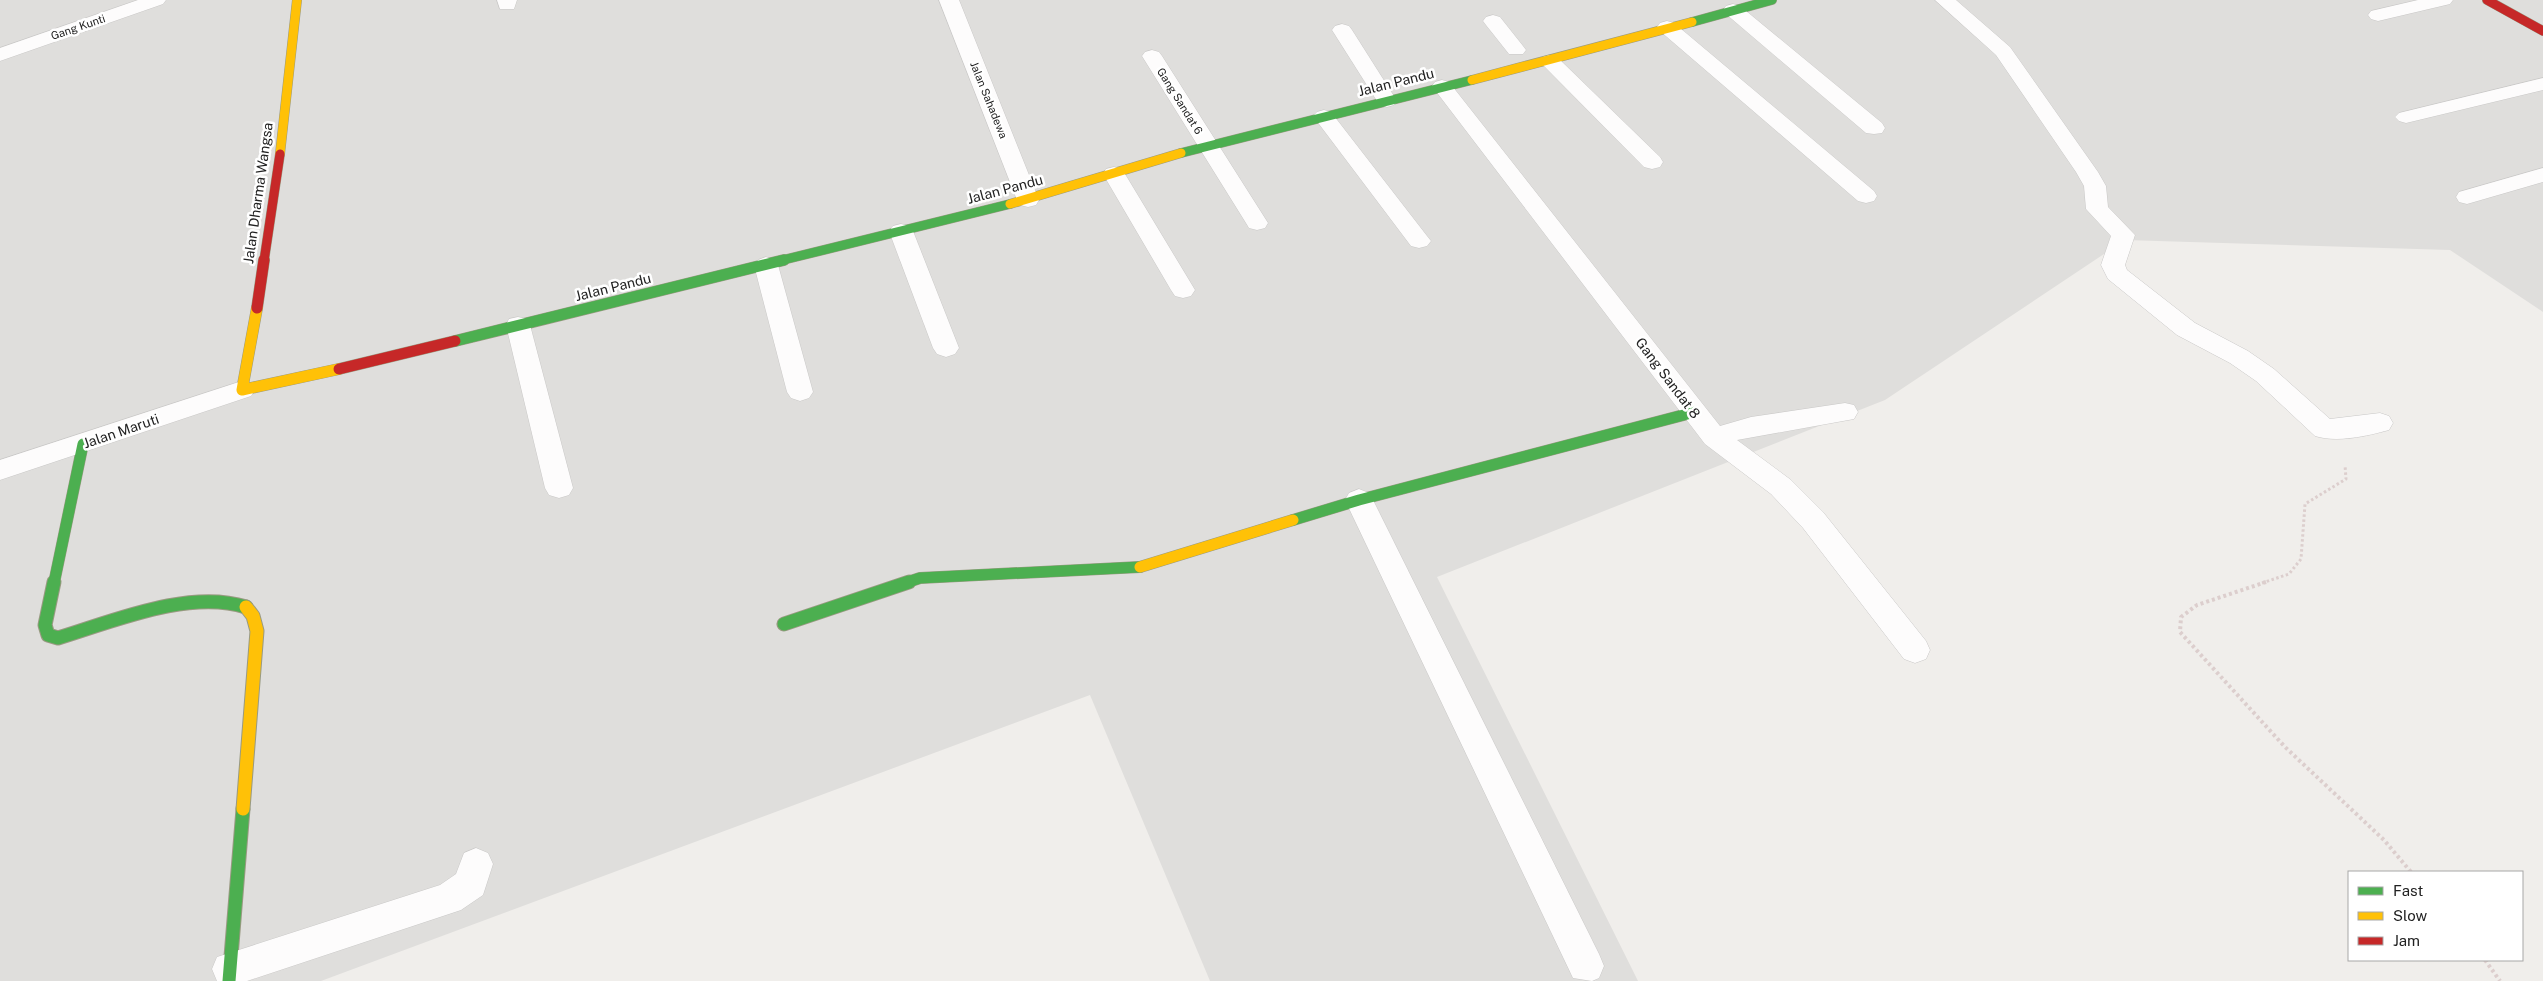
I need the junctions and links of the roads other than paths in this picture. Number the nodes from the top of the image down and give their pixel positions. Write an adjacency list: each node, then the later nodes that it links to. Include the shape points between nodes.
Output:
1 (156, 0): 15 (street, Gang Kunti)
2 (297, 0): 38 (street, Jalan Dharma Wangsa, via 267,246)
3 (949, 0): 30 (street, Jalan Sahadewa)
4 (1772, 0): 8 (street, Jalan Pandu)
5 (1945, 0): 42 (street, via 2003,51 2087,172 2095,186 2097,210 2123,235 2113,265 2116,274 2186,329 2266,375 2324,428)
6 (2443, 0): 9 (street)
7 (2487, 0): 13 (street)
8 (1733, 10): 11 (street, Jalan Pandu); 23 (street)
9 (2378, 15)
10 (1493, 21): 14 (street)
11 (1667, 27): 17 (street, Jalan Pandu); 28 (street)
12 (1342, 30): 20 (street)
13 (2543, 31)
14 (1516, 50)
15 (0, 55)
16 (1152, 56): 24 (street, Gang Sandat 6)
17 (1550, 62): 19 (street, Jalan Pandu); 25 (street)
18 (2543, 84): 22 (street)
19 (1442, 86): 20 (street, Jalan Pandu); 40 (street, Gang Sandat 8)
20 (1387, 100): 21 (street, Jalan Pandu)
21 (1324, 116): 24 (street, Jalan Pandu); 33 (street)
22 (2406, 117)
23 (1874, 128)
24 (1207, 145): 26 (street, Jalan Pandu); 31 (street, Gang Sandat 6)
25 (1652, 162)
26 (1114, 174): 30 (street, Jalan Pandu); 35 (street)
27 (2543, 175): 29 (street)
28 (1866, 196)
29 (2467, 197)
30 (1028, 200): 32 (street, Jalan Pandu)
31 (1258, 223)
32 (901, 231): 34 (street, Jalan Pandu); 37 (street)
33 (1419, 241)
34 (766, 265): 36 (street, Jalan Pandu); 39 (street)
35 (1183, 290)
36 (518, 325): 38 (street, Jalan Pandu); 46 (street)
37 (946, 348)
38 (242, 390): 44 (street, Jalan Maruti)
39 (800, 392)
40 (1695, 412): 43 (street, Gang Sandat 8); 47 (street)
41 (1845, 412): 43 (street, via 1751,426)
42 (2380, 423)
43 (1714, 437): 49 (street, Gang Sandat 8, via 1781,488 1813,520)
44 (83, 444): 45 (street, Jalan Maruti); 52 (street, via 45,625 48,635 58,638 198,601 231,600 245,606 257,631)
45 (0, 470)
46 (559, 488)
47 (1359, 500): 48 (street, via 1141,567 920,578); 51 (street)
48 (784, 624)
49 (1915, 650)
50 (476, 864): 52 (street, via 471,884 450,898)
51 (1586, 966)
52 (229, 975)

